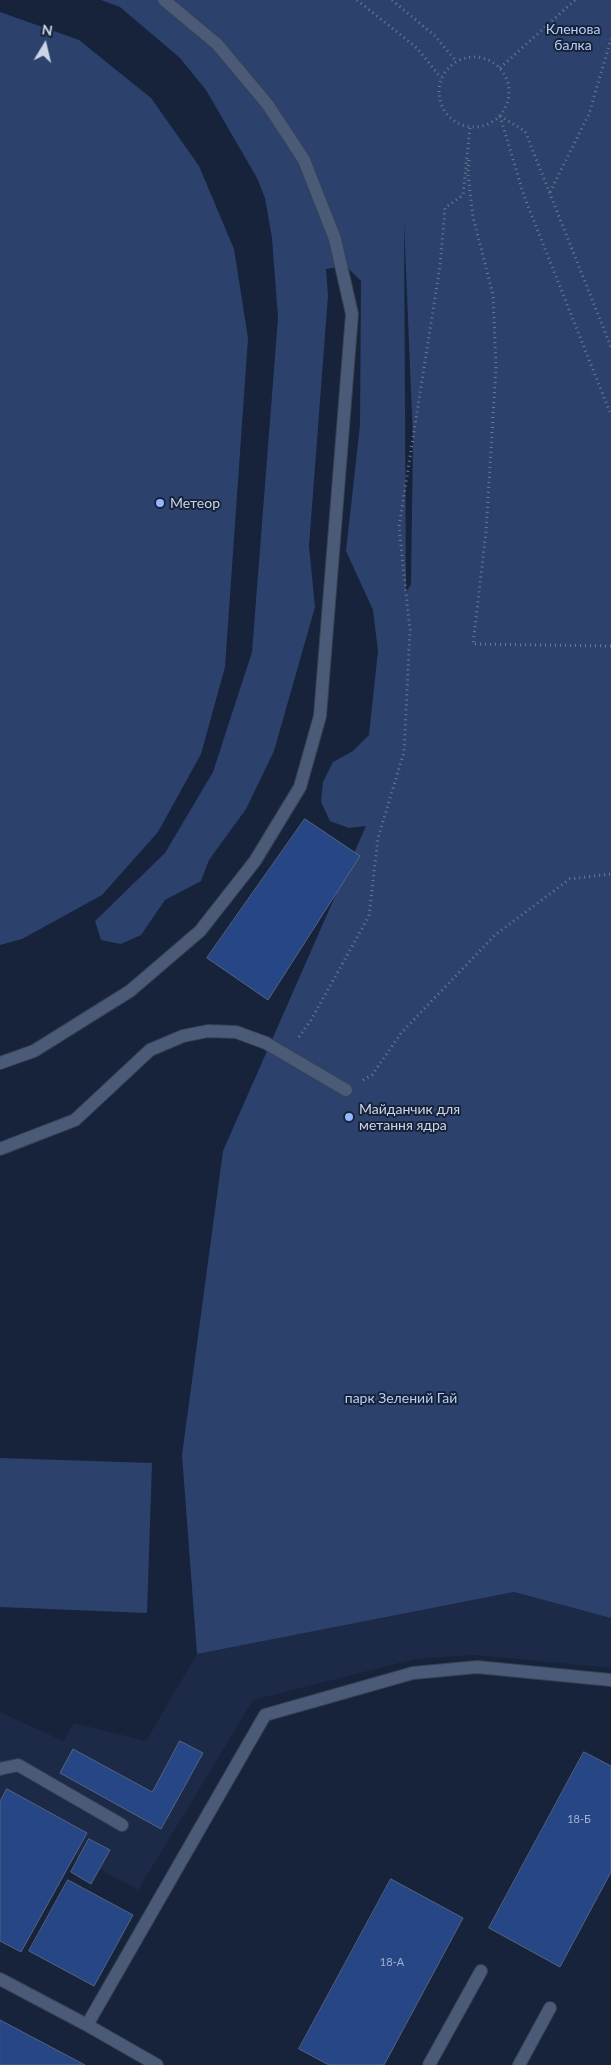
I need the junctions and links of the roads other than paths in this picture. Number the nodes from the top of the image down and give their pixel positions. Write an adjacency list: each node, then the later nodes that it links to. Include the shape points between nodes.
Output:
1 (164, 0): 2 (lane, via 216,44 268,105 304,160 336,239 352,314 320,716 300,787 255,861 200,931 130,991 34,1051)
2 (0, 1063)
3 (346, 1090): 4 (lane, via 266,1044 236,1032 208,1031 183,1036 150,1050 75,1120)
4 (0, 1149)
5 (611, 1680): 11 (lane, via 478,1667 413,1673 265,1715)
6 (1, 1770): 7 (lane, via 18,1765)
7 (122, 1825)
8 (481, 1971): 13 (lane)
9 (0, 1979): 11 (lane)
10 (550, 2008): 14 (lane)
11 (87, 2026): 12 (lane)
12 (157, 2065)
13 (429, 2065)
14 (519, 2065)

